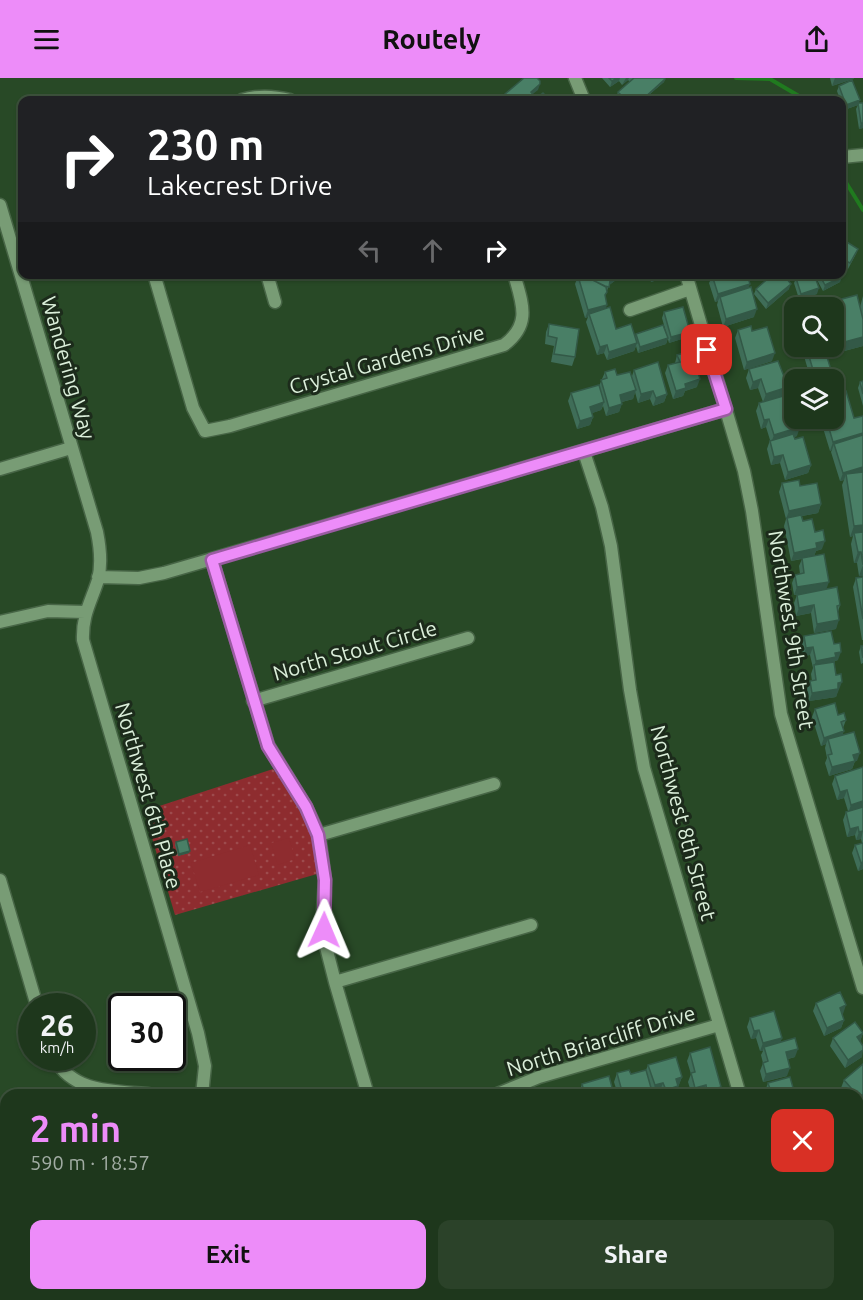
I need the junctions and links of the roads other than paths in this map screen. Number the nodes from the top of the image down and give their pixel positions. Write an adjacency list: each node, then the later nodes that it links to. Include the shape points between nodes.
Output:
1 (575, 78): 2 (street)
2 (582, 96)
3 (863, 155): 4 (street)
4 (846, 157)
5 (0, 205): 6 (street, Wandering Way)
6 (18, 267)
7 (22, 279): 16 (street, Wandering Way)
8 (155, 279): 10 (street, Crystal Gardens Drive, via 193,408 205,431 504,345 517,334 522,319)
9 (268, 279): 13 (street)
10 (514, 279)
11 (687, 279): 12 (street, Northwest 9th Street)
12 (690, 289): 14 (street); 15 (street, Northwest 9th Street)
13 (275, 302)
14 (630, 310)
15 (726, 409): 17 (street); 31 (street, Northwest 9th Street, via 752,511 781,714)
16 (71, 448): 18 (street); 19 (street, Wandering Way)
17 (584, 452): 20 (street); 33 (street, Northwest 8th Street, via 611,546 644,768)
18 (0, 469)
19 (89, 507): 21 (street, Northwest 6th Place, via 100,547)
20 (212, 560): 21 (street, via 151,576); 25 (street)
21 (98, 577): 22 (street, Northwest 6th Place)
22 (85, 612): 23 (street, via 48,611); 36 (street, Northwest 6th Place, via 82,626 86,654 203,1052)
23 (0, 622)
24 (468, 638): 25 (street, North Stout Circle)
25 (253, 701): 27 (street, via 268,746 302,800)
26 (494, 784): 27 (street)
27 (318, 835): 30 (street, via 325,880 324,936)
28 (0, 880): 32 (street)
29 (531, 925): 30 (street)
30 (335, 982): 37 (street)
31 (863, 988)
32 (33, 993)
33 (720, 1025): 38 (street, North Briarcliff Drive); 39 (street, Northwest 8th Street)
34 (63, 1071): 35 (street, via 74,1081)
35 (99, 1089)
36 (203, 1089)
37 (366, 1089)
38 (510, 1089)
39 (738, 1089)

